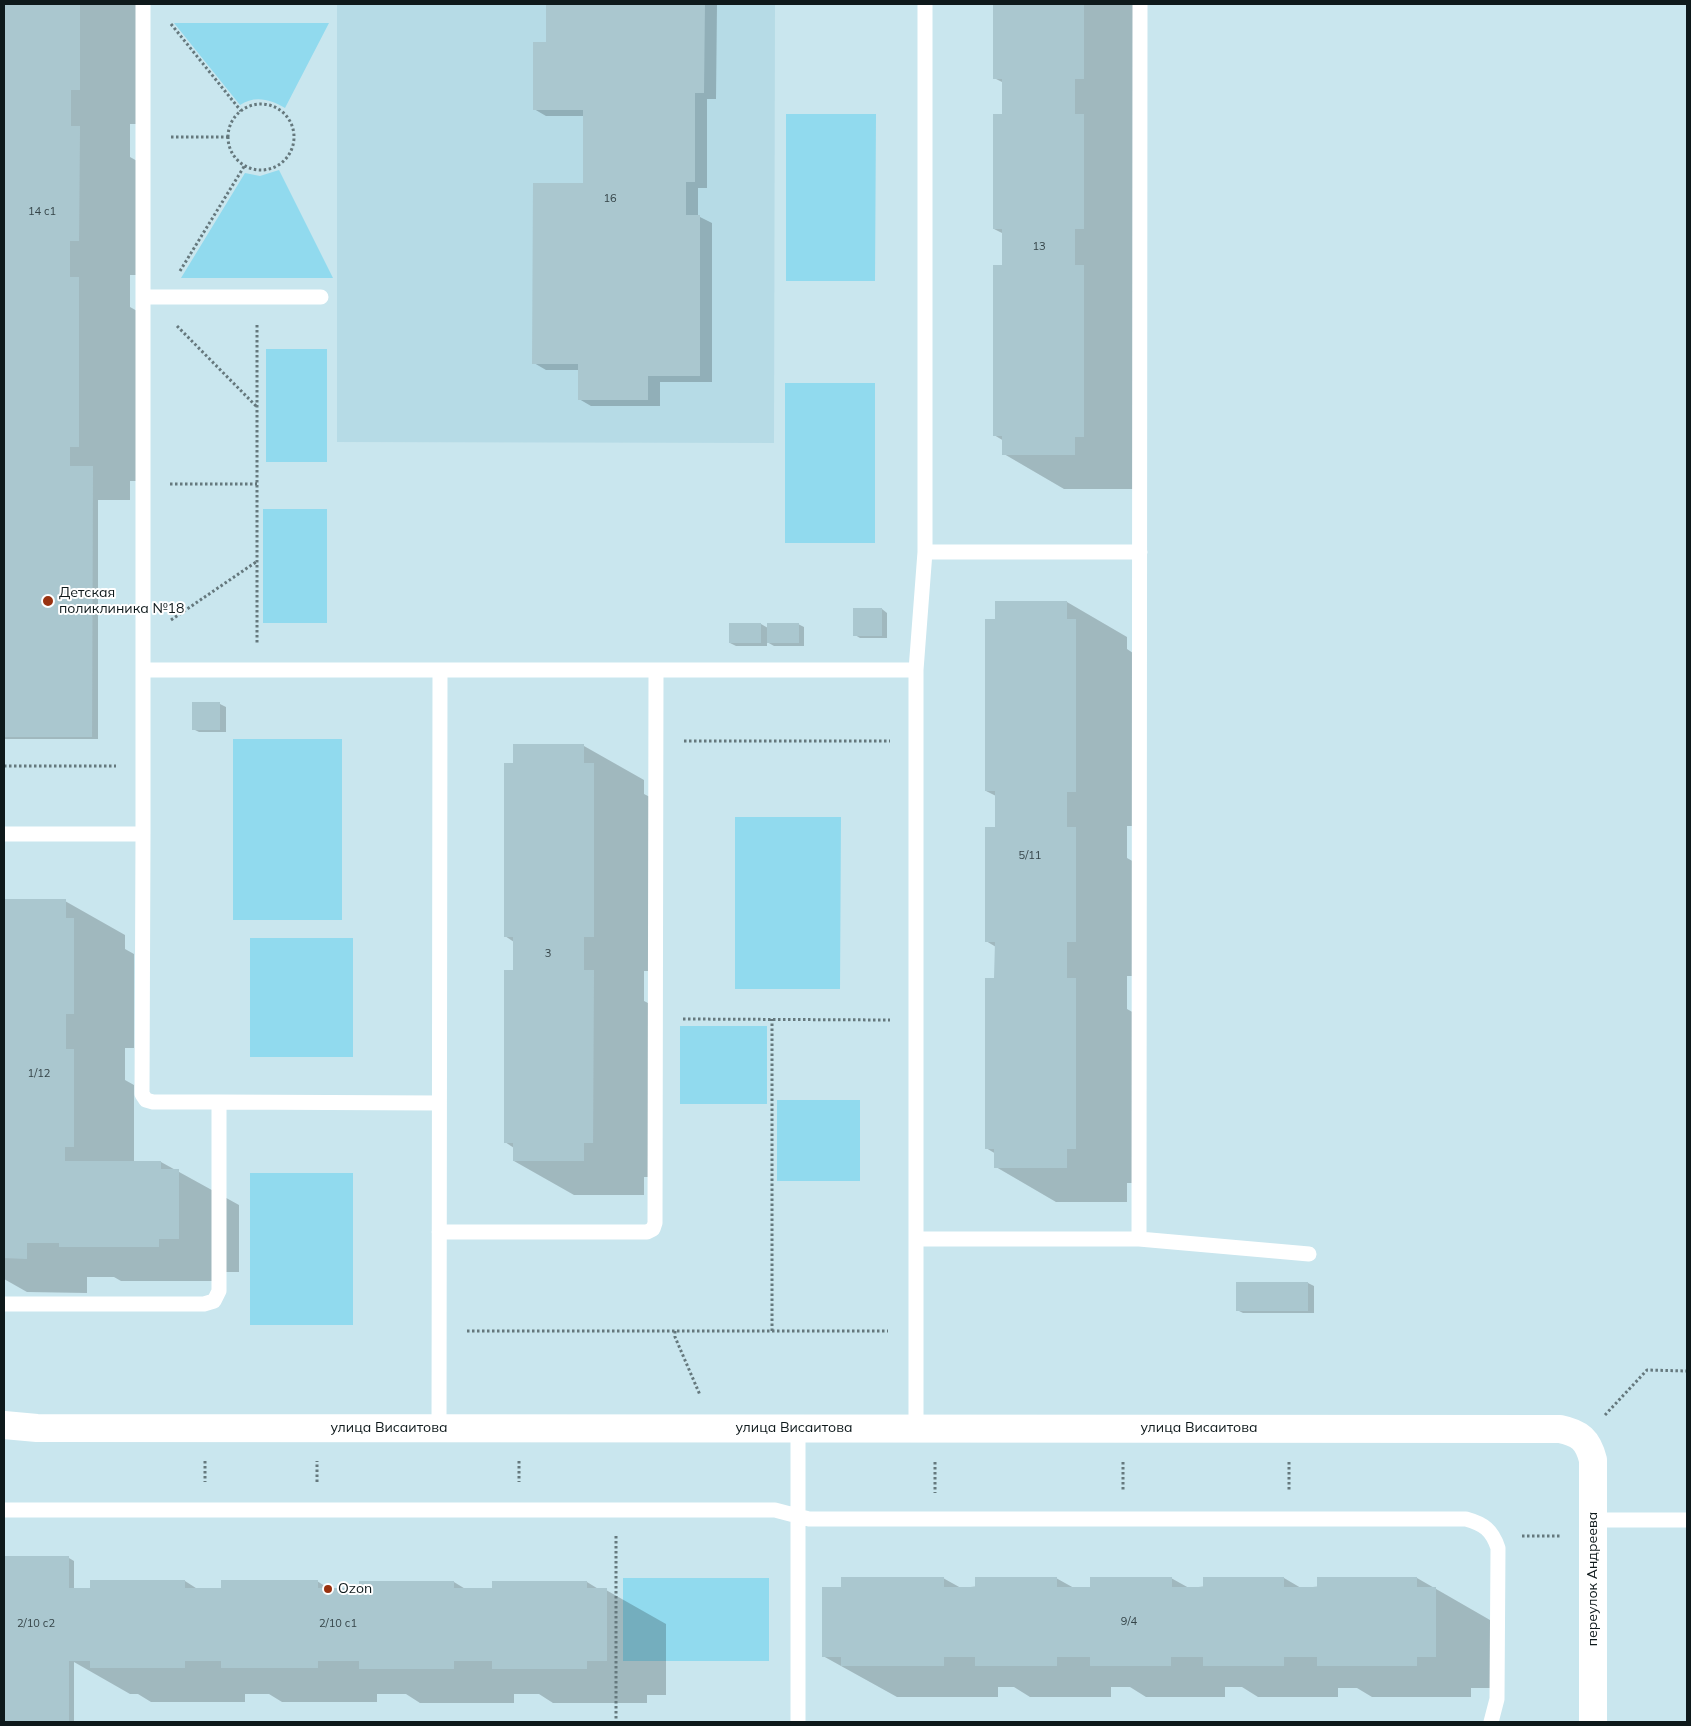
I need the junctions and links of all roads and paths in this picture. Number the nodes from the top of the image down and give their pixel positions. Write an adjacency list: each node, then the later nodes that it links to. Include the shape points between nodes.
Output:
1 (143, 4): 4 (lane)
2 (925, 4): 15 (lane)
3 (1140, 4): 16 (lane)
4 (143, 23): 5 (path, via 170,23); 6 (lane)
5 (241, 111): 7 (path, via 230,124); 8 (path, via 260,104 273,107 291,124 294,137 291,150 273,168 260,170)
6 (143, 137): 7 (path); 9 (lane)
7 (228, 137): 8 (path, via 230,150)
8 (245, 165): 9 (path)
9 (152, 297): 10 (lane); 12 (path); 13 (lane)
10 (257, 297): 11 (lane); 12 (path)
11 (321, 297)
12 (257, 408): 14 (path)
13 (142, 484): 14 (path); 18 (lane)
14 (257, 484): 17 (path)
15 (925, 552): 16 (lane); 23 (lane)
16 (1140, 552): 37 (lane)
17 (257, 562): 18 (path); 20 (path)
18 (142, 640): 19 (lane)
19 (142, 670): 20 (lane); 27 (lane)
20 (257, 670): 21 (lane)
21 (440, 670): 22 (lane); 34 (lane)
22 (656, 670): 23 (lane); 24 (lane)
23 (916, 670): 25 (lane)
24 (656, 741): 25 (path); 30 (lane)
25 (916, 741): 32 (lane)
26 (4, 766): 27 (path)
27 (142, 766): 29 (lane)
28 (4, 834): 29 (lane)
29 (142, 834): 33 (lane, via 142,1094 153,1102)
30 (655, 1019): 31 (path); 35 (lane, via 653,1229 647,1232)
31 (772, 1019): 32 (path); 42 (path)
32 (916, 1020): 36 (lane)
33 (218, 1102): 34 (lane); 39 (lane, via 218,1291 214,1301 204,1304)
34 (439, 1103): 35 (lane)
35 (439, 1232): 40 (lane)
36 (916, 1239): 37 (lane); 43 (lane)
37 (1139, 1239): 38 (lane)
38 (1309, 1254)
39 (4, 1304)
40 (439, 1331): 41 (path); 46 (lane)
41 (674, 1331): 42 (path); 47 (path, via 706,1408)
42 (772, 1331): 43 (path)
43 (916, 1331): 49 (lane)
44 (1687, 1371): 50 (path, via 1647,1370)
45 (4, 1425): 46 (street, улица Висаитова, via 38,1428)
46 (439, 1428): 47 (street, улица Висаитова)
47 (706, 1428): 48 (street, улица Висаитова)
48 (798, 1428): 49 (street, улица Висаитова); 65 (lane)
49 (916, 1428): 50 (street, улица Висаитова, via 1560,1429 1573,1431)
50 (1583, 1438): 66 (street, переулок Андреева, via 1593,1460)
51 (205, 1454): 57 (path)
52 (317, 1454): 58 (path)
53 (519, 1454): 59 (path)
54 (935, 1456): 62 (path)
55 (1123, 1458): 60 (path)
56 (1289, 1460): 61 (path)
57 (205, 1487)
58 (317, 1488)
59 (519, 1488)
60 (1123, 1493)
61 (1289, 1495)
62 (935, 1499)
63 (4, 1510): 64 (lane)
64 (616, 1510): 65 (lane, via 775,1510); 70 (path)
65 (798, 1517): 71 (lane); 72 (lane, via 1466,1519 1482,1523 1493,1534 1498,1548 1497,1700)
66 (1592, 1520): 67 (lane); 73 (street, переулок Андреева)
67 (1687, 1520)
68 (1514, 1536): 69 (path)
69 (1561, 1536)
70 (616, 1722)
71 (798, 1722)
72 (1491, 1722)
73 (1592, 1722)

